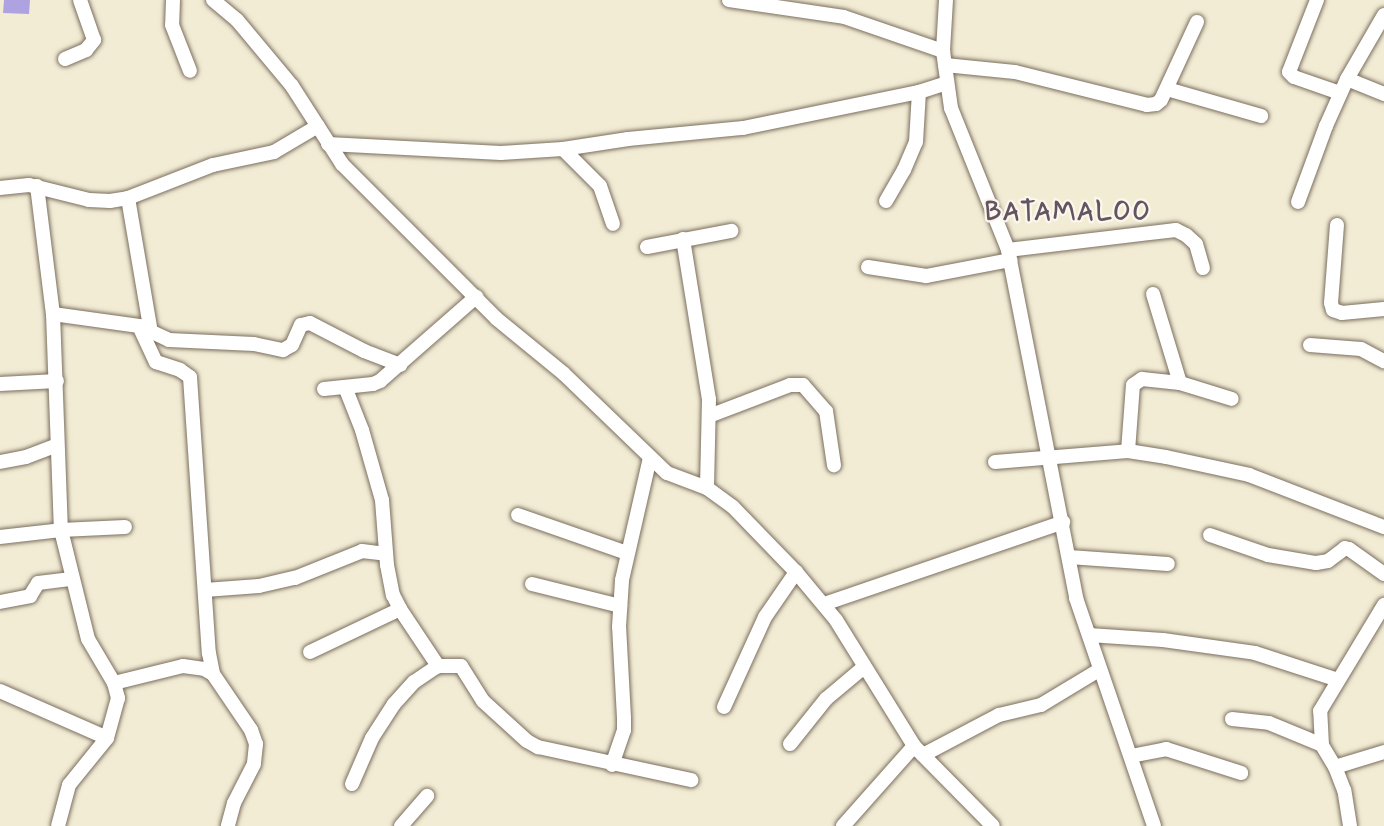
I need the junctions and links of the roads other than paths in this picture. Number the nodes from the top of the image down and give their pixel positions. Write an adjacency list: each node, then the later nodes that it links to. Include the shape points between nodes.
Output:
1 (80, 0): 12 (street, via 94,40 86,50)
2 (173, 0): 13 (street, via 172,25)
3 (213, 0): 21 (street, via 260,47)
4 (729, 0): 7 (street)
5 (946, 0): 11 (street)
6 (1317, 0): 18 (street, via 1289,72)
7 (790, 4): 11 (street, via 865,22)
8 (1384, 15): 10 (street)
9 (1197, 22): 16 (street)
10 (1378, 38): 14 (street)
11 (944, 58): 15 (street); 16 (street, via 1148,105 1161,100)
12 (65, 59)
13 (190, 71)
14 (1347, 79): 18 (street); 19 (street)
15 (946, 83): 17 (street); 34 (street, via 951,108)
16 (1167, 89): 20 (street)
17 (919, 92): 23 (street, via 743,128); 27 (street, via 916,142)
18 (1340, 93): 28 (street)
19 (1384, 94)
20 (1261, 116)
21 (318, 126): 22 (street); 26 (street, via 274,152 213,165)
22 (328, 144): 23 (street, via 492,153); 38 (street, via 353,177)
23 (563, 149): 29 (street, via 600,186)
24 (37, 186): 25 (street); 26 (street, via 90,200); 40 (street)
25 (0, 188)
26 (128, 198): 41 (street)
27 (886, 201)
28 (1298, 202)
29 (613, 224)
30 (1336, 225): 39 (street, via 1333,310 1342,313)
31 (731, 231): 32 (street)
32 (683, 239): 33 (street); 51 (street, via 707,376)
33 (647, 248)
34 (1009, 255): 35 (street, via 926,276); 36 (street, via 1176,230 1196,244); 55 (street)
35 (868, 267)
36 (1203, 268)
37 (1153, 294): 46 (street)
38 (476, 297): 44 (street); 54 (street, via 520,340 563,373)
39 (1384, 309)
40 (53, 314): 41 (street); 45 (street)
41 (145, 329): 44 (street, via 169,340 254,344 283,350 292,345 297,330 305,322); 75 (street, via 156,362 190,377)
42 (1310, 345): 43 (street, via 1361,349)
43 (1384, 361)
44 (400, 364): 48 (street, via 373,384)
45 (57, 381): 47 (street); 52 (street)
46 (1180, 383): 50 (street); 53 (street, via 1142,379 1133,386)
47 (0, 384)
48 (345, 387): 49 (street); 68 (street, via 382,500)
49 (324, 389)
50 (1232, 399)
51 (710, 416): 58 (street, via 790,386 803,385 826,411); 59 (street)
52 (57, 446): 56 (street); 64 (street)
53 (1128, 451): 55 (street); 63 (street, via 1249,475)
54 (650, 458): 59 (street, via 667,473); 67 (street)
55 (1050, 458): 57 (street); 61 (street)
56 (0, 462)
57 (995, 462)
58 (834, 465)
59 (707, 488): 71 (street, via 733,507)
60 (518, 516): 67 (street)
61 (1063, 522): 69 (street); 77 (street)
62 (125, 527): 64 (street)
63 (1384, 527)
64 (61, 530): 66 (street); 73 (street)
65 (1210, 535): 72 (street, via 1268,555 1316,563 1329,561 1345,548)
66 (0, 537)
67 (627, 553): 79 (street)
68 (386, 554): 75 (street, via 362,551 295,578 260,586); 80 (street, via 390,582)
69 (1069, 557): 70 (street); 81 (street, via 1076,598)
70 (1168, 564)
71 (796, 572): 77 (street); 90 (street, via 765,617)
72 (1384, 574)
73 (72, 579): 76 (street, via 38,583 30,596); 88 (street, via 88,639)
74 (532, 584): 79 (street)
75 (205, 590): 86 (street)
76 (0, 603)
77 (825, 604): 84 (street)
78 (1384, 605): 87 (street)
79 (620, 606): 98 (street, via 624,730)
80 (400, 609): 82 (street); 83 (street)
81 (1089, 635): 85 (street); 87 (street, via 1256,653)
82 (310, 652)
83 (438, 666): 98 (street, via 461,666 483,701 527,741); 102 (street, via 414,681 394,704 372,738)
84 (864, 667): 93 (street, via 826,699); 95 (street)
85 (1099, 670): 95 (street, via 1041,705 999,715); 97 (street)
86 (213, 674): 88 (street, via 183,666); 105 (street, via 251,730 256,744 254,764 234,803)
87 (1338, 680): 94 (street, via 1320,711)
88 (114, 683): 92 (street, via 117,710)
89 (0, 691): 92 (street)
90 (724, 707)
91 (1232, 719): 94 (street, via 1269,723)
92 (107, 738): 104 (street, via 69,784)
93 (789, 744)
94 (1322, 745): 99 (street)
95 (918, 750): 107 (street); 108 (street)
96 (1384, 752): 99 (street)
97 (1131, 756): 100 (street, via 1166,749); 109 (street)
98 (612, 765): 101 (street)
99 (1335, 767): 110 (street, via 1344,790)
100 (1241, 773)
101 (691, 780)
102 (352, 784)
103 (427, 796): 106 (street)
104 (58, 826)
105 (228, 826)
106 (401, 826)
107 (843, 826)
108 (993, 826)
109 (1154, 826)
110 (1350, 826)

